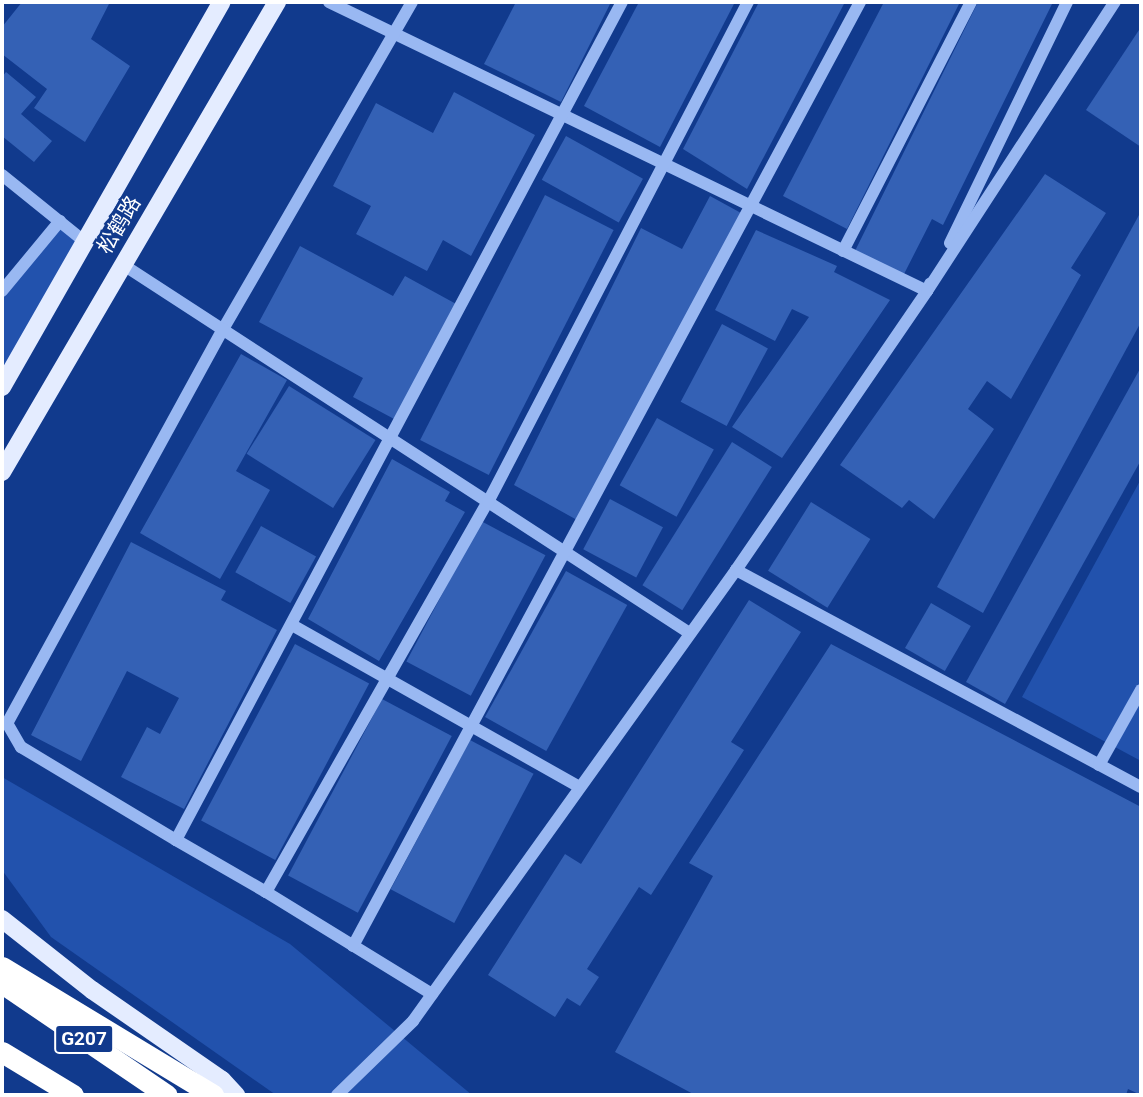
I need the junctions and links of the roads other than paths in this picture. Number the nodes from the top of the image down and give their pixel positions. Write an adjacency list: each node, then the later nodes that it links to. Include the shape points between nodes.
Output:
1 (222, 2): 17 (main road, 松鹤路)
2 (277, 2): 19 (main road, 松鹤路)
3 (328, 2): 11 (street)
4 (412, 2): 11 (street)
5 (622, 2): 12 (street)
6 (747, 2): 13 (street)
7 (860, 2): 15 (street)
8 (971, 2): 18 (street)
9 (1067, 2): 21 (street)
10 (1115, 2): 21 (street)
11 (393, 34): 12 (street); 22 (street)
12 (562, 116): 13 (street); 24 (street)
13 (663, 164): 15 (street); 26 (street)
14 (2, 175): 16 (street)
15 (752, 207): 18 (street); 27 (street)
16 (60, 222): 17 (street); 20 (street)
17 (85, 242): 23 (main road, 松鹤路)
18 (843, 251): 21 (street)
19 (122, 264): 22 (street); 25 (main road, 松鹤路)
20 (2, 290)
21 (927, 291): 28 (street)
22 (223, 329): 24 (street); 37 (street, via 6,723 21,747)
23 (2, 387)
24 (391, 439): 26 (street); 29 (street)
25 (2, 472)
26 (488, 502): 27 (street); 31 (street)
27 (566, 552): 30 (street); 33 (street)
28 (736, 570): 30 (street); 34 (street)
29 (292, 625): 31 (street); 37 (street)
30 (688, 632): 35 (street)
31 (387, 678): 33 (street); 38 (street)
32 (1141, 691): 34 (street)
33 (472, 726): 35 (street); 40 (street)
34 (1100, 765): 36 (street)
35 (579, 786): 43 (street)
36 (1141, 787)
37 (176, 840): 38 (street)
38 (266, 892): 40 (street)
39 (2, 919): 48 (main road, via 92,990 222,1080)
40 (353, 946): 43 (street)
41 (2, 967): 47 (highway)
42 (2, 983): 46 (highway, G207)
43 (432, 994): 49 (street, via 412,1021)
44 (2, 1052): 45 (highway)
45 (73, 1095)
46 (167, 1095)
47 (213, 1095)
48 (236, 1095)
49 (337, 1095)

